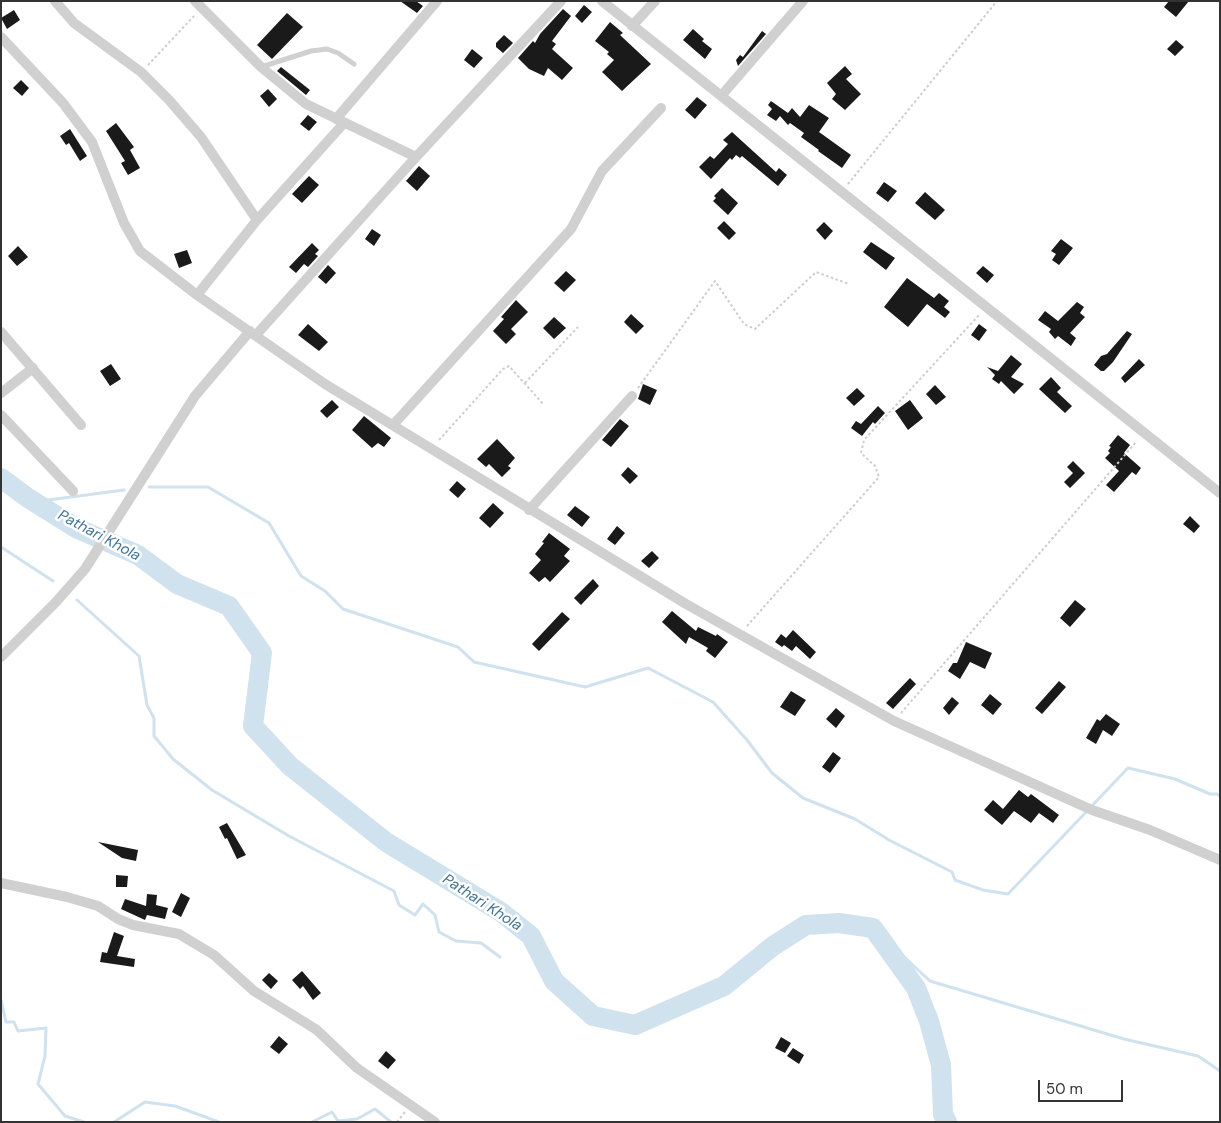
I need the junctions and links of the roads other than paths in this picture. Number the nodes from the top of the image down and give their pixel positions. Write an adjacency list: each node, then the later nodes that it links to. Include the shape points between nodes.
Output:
1 (55, 1): 16 (street, via 74,23 141,72 170,100 201,137)
2 (437, 1): 14 (street)
3 (561, 1): 15 (street)
4 (602, 1): 8 (street)
5 (655, 1): 8 (street)
6 (803, 1): 12 (street)
7 (198, 5): 11 (street)
8 (632, 26): 12 (street)
9 (1, 37): 17 (street, via 63,103 92,142 124,223 140,251)
10 (354, 64): 11 (lane, via 327,50 311,51)
11 (261, 67): 14 (street, via 306,104)
12 (721, 96): 27 (street)
13 (661, 108): 24 (street, via 602,171 571,229)
14 (340, 121): 15 (street); 16 (street)
15 (416, 157): 19 (street)
16 (257, 220): 17 (street)
17 (197, 295): 19 (street)
18 (1, 332): 20 (street)
19 (253, 333): 24 (street, via 325,384); 29 (street, via 195,396 85,569)
20 (33, 368): 21 (street); 25 (street)
21 (1, 393)
22 (632, 396): 28 (street)
23 (1, 415): 26 (street)
24 (393, 425): 28 (street)
25 (81, 426)
26 (73, 491)
27 (1220, 493)
28 (529, 510): 30 (street, via 739,635 894,721 1092,810)
29 (1, 657)
30 (1220, 860)
31 (1, 883): 32 (street, via 67,897 98,906 118,919 178,934 214,955 254,991 317,1030 357,1068)
32 (435, 1122)

